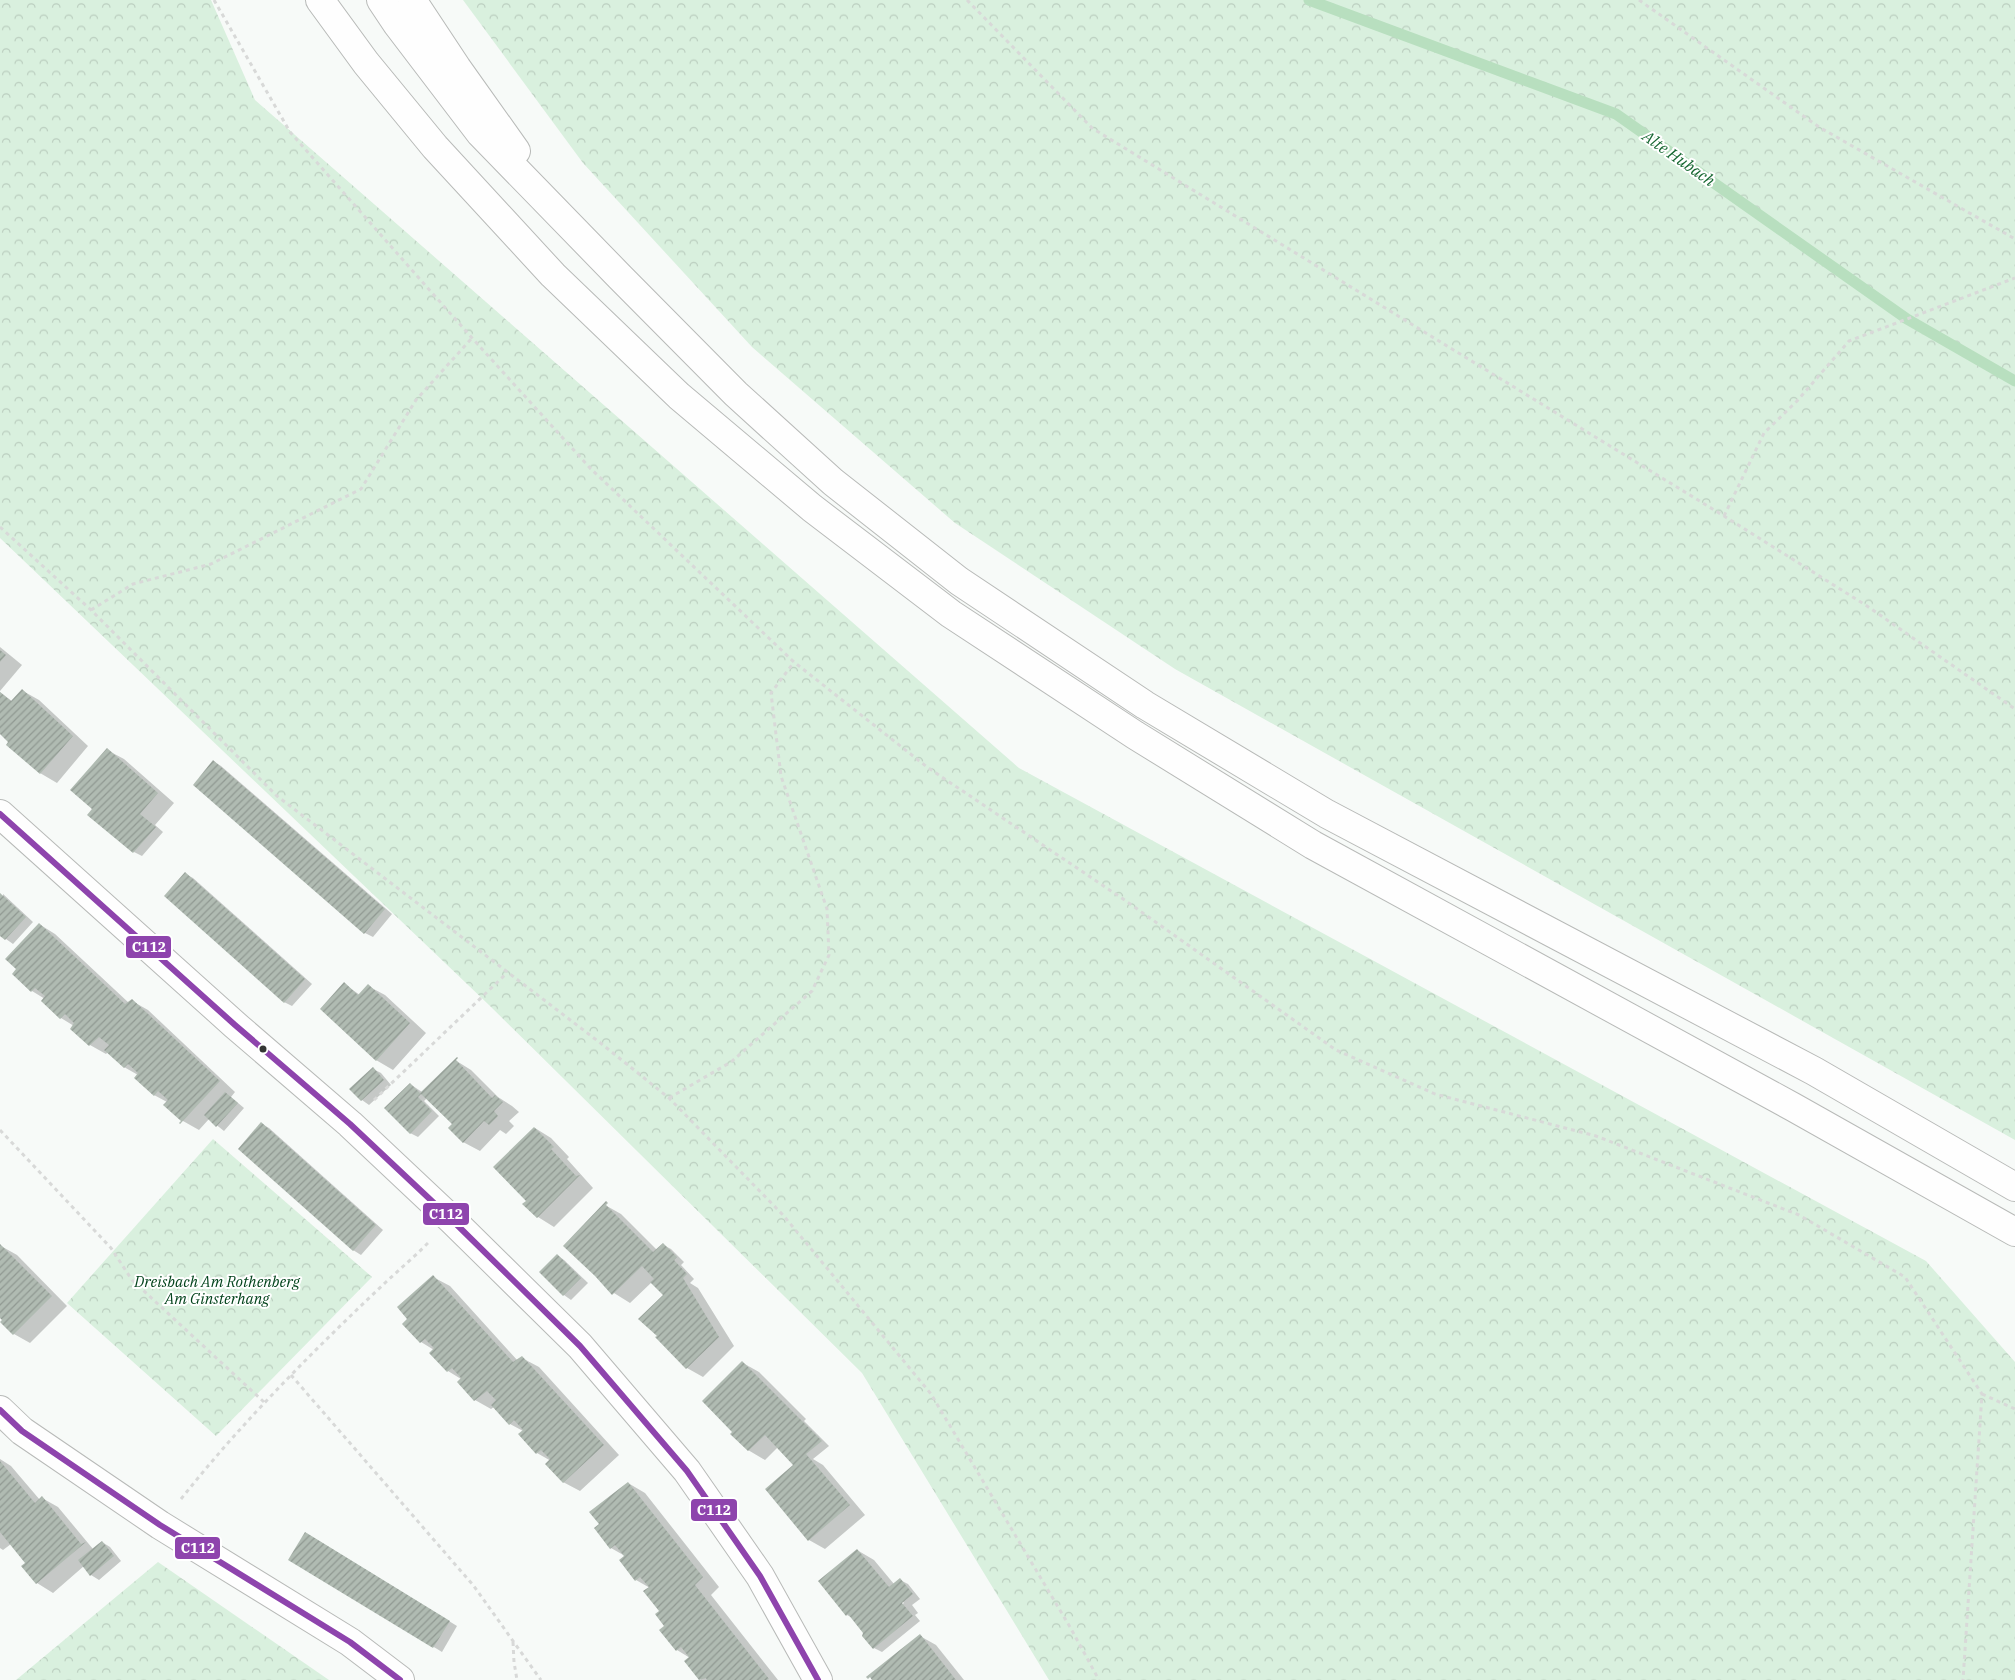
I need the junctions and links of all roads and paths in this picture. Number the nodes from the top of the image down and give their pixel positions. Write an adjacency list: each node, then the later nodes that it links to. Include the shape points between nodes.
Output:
1 (214, 0): 10 (path, via 290,132)
2 (320, 0): 22 (main road, via 366,63 435,147 560,282 679,396 812,508 951,614 1135,735 1313,845)
3 (381, 0): 8 (main road, via 480,133)
4 (412, 0): 8 (main road, via 519,154)
5 (967, 0): 11 (path, via 1092,128)
6 (1639, 0): 7 (path, via 1820,127)
7 (2015, 239)
8 (620, 277): 21 (main road, via 736,394 833,482 959,581 1145,705 1327,814 1814,1071)
9 (2015, 278): 11 (path, via 1849,342 1764,433)
10 (472, 338): 13 (path, via 416,400 362,489 212,564 133,584); 14 (path, via 591,469)
11 (1724, 516): 15 (path, via 1867,606)
12 (0, 527): 13 (path)
13 (91, 610): 17 (path, via 276,796)
14 (794, 662): 18 (path, via 771,693 781,776 827,909 829,955 812,991 731,1062); 25 (path, via 927,767 1126,901 1336,1050 1434,1094 1596,1136 1799,1215 1905,1277)
15 (2015, 709)
16 (0, 814): 34 (main road, via 350,1124 580,1346 687,1472 760,1576)
17 (507, 973): 18 (path); 19 (path)
18 (669, 1098): 35 (path, via 783,1215 931,1394 1070,1627)
19 (369, 1106)
20 (0, 1130): 26 (path, via 111,1248 132,1280)
21 (2015, 1187)
22 (2015, 1232)
23 (423, 1248): 24 (path)
24 (291, 1375): 26 (path); 30 (path, via 473,1585)
25 (1982, 1394): 27 (path); 36 (path)
26 (264, 1402): 29 (path)
27 (2015, 1409)
28 (0, 1410): 31 (main road, via 22,1431 160,1525 350,1642)
29 (202, 1472)
30 (513, 1641): 32 (path); 33 (path)
31 (400, 1680)
32 (518, 1680)
33 (541, 1680)
34 (818, 1680)
35 (1098, 1680)
36 (1963, 1680)

